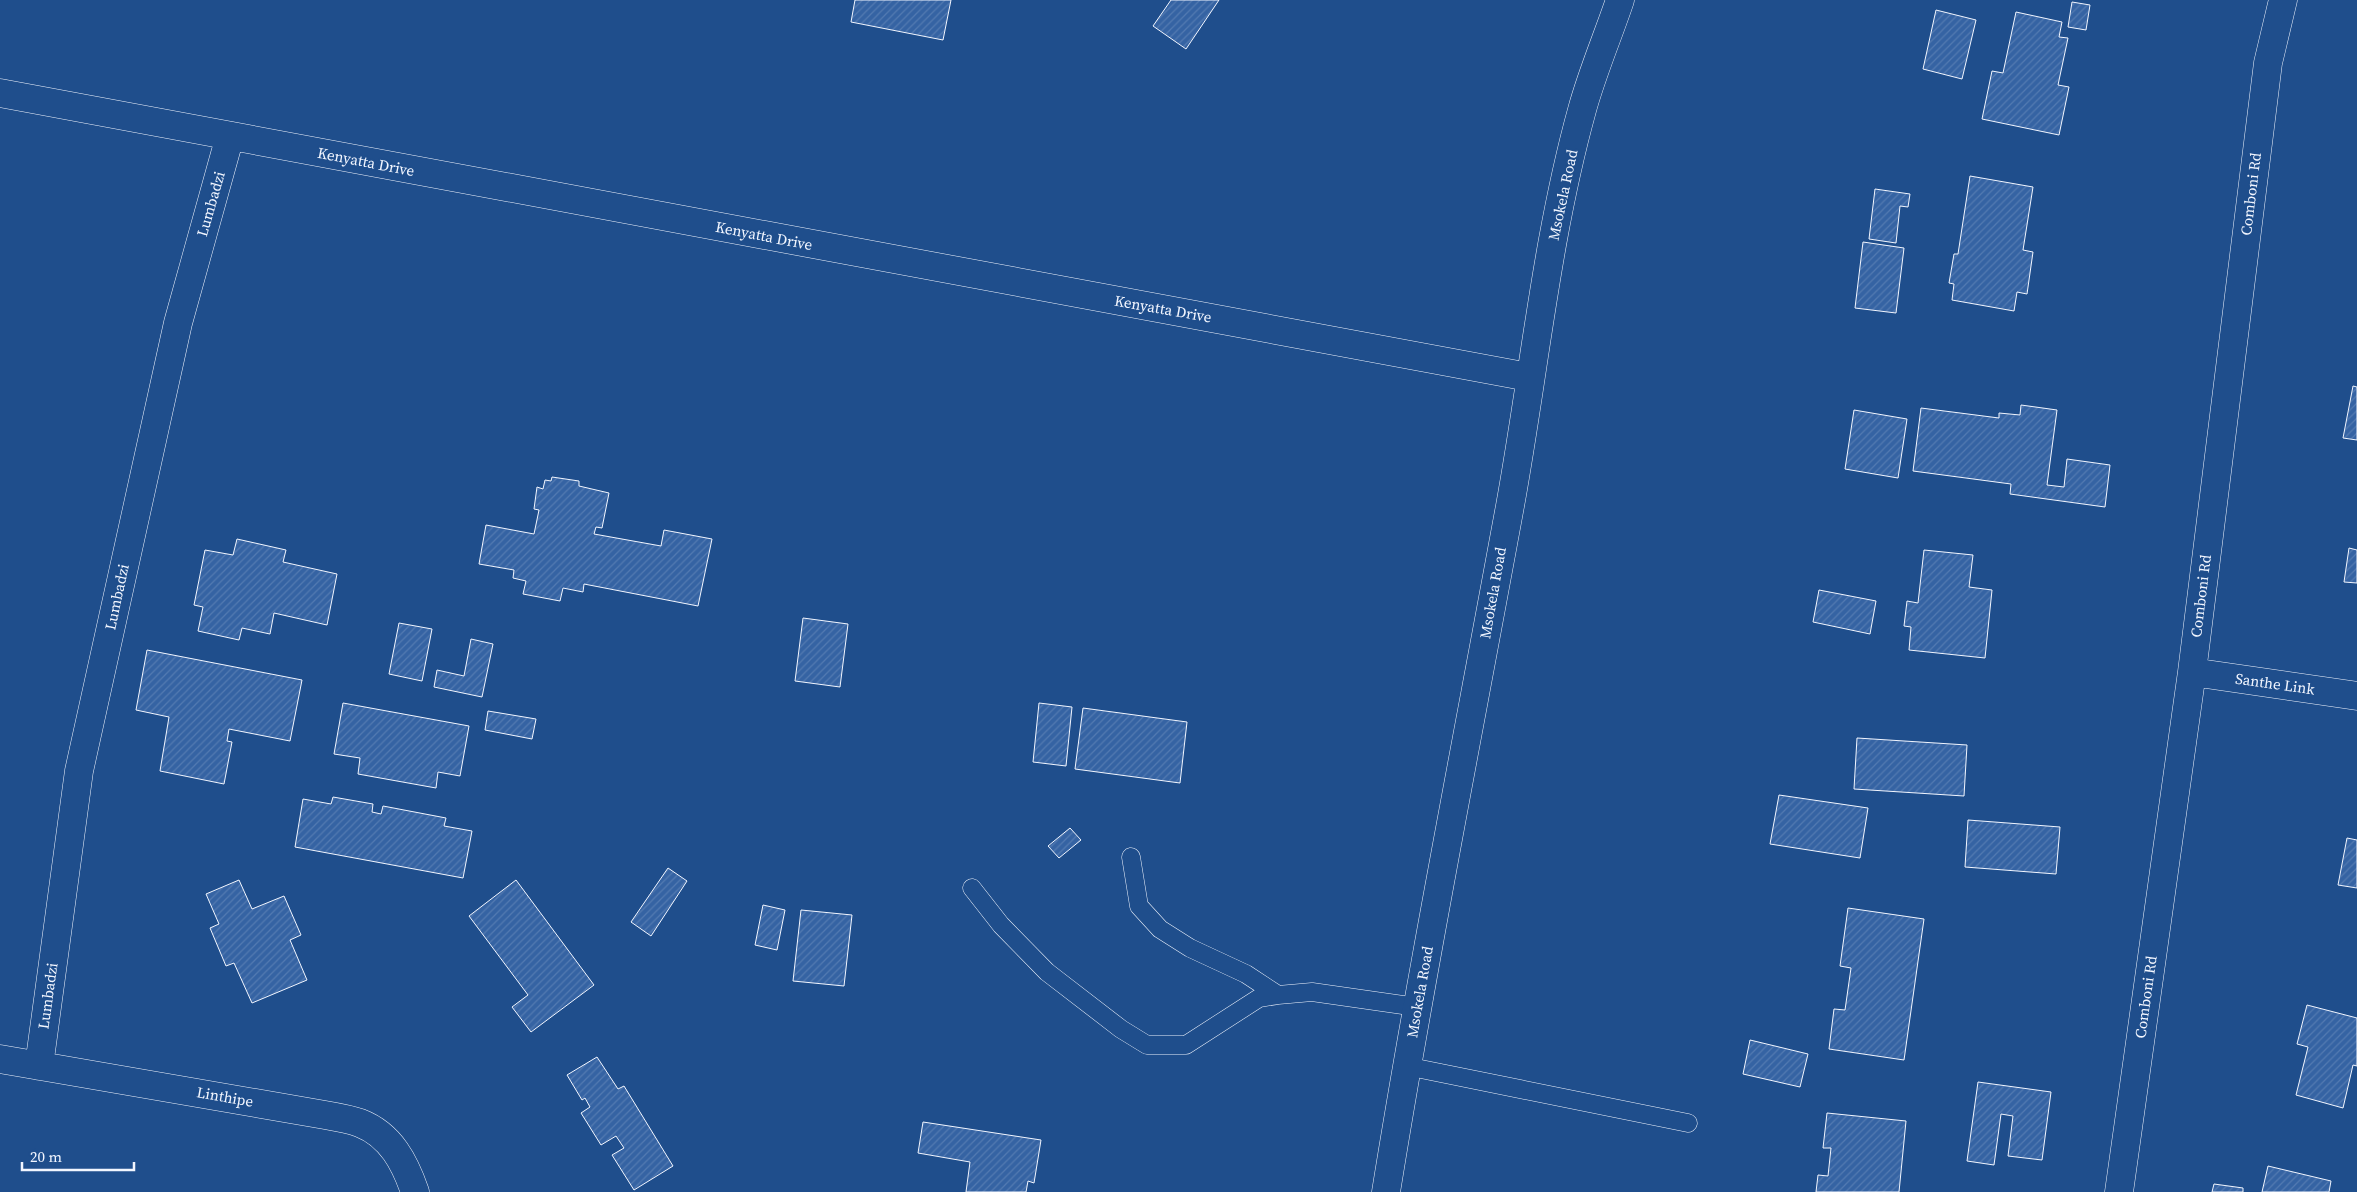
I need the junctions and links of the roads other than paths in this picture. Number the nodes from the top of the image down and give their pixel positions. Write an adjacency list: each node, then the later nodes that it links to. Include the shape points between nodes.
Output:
1 (1620, 0): 5 (street, Msokela Road, via 1582,108 1559,206)
2 (2283, 0): 6 (street, Comboni Rd, via 2268,63)
3 (0, 93): 4 (street, Kenyatta Drive)
4 (230, 136): 5 (street, Kenyatta Drive); 13 (street, Lumbadzi, via 178,322 79,770)
5 (1529, 377): 11 (street, Msokela Road, via 1510,501)
6 (2192, 672): 7 (street, Santhe Link); 18 (street, Comboni Rd)
7 (2357, 696)
8 (1131, 857): 10 (lane, via 1139,906 1160,929 1190,948 1246,974)
9 (972, 888): 10 (lane, via 1001,925 1046,972 1147,1045 1186,1045 1259,998)
10 (1278, 995): 11 (lane, via 1312,992)
11 (1417, 1007): 14 (street, Msokela Road)
12 (0, 1058): 13 (street, Linthipe)
13 (38, 1066): 16 (street, Linthipe, via 361,1123 386,1139 405,1164)
14 (1406, 1066): 15 (lane); 17 (street, Msokela Road)
15 (1688, 1123)
16 (415, 1192)
17 (1386, 1192)
18 (2119, 1192)

